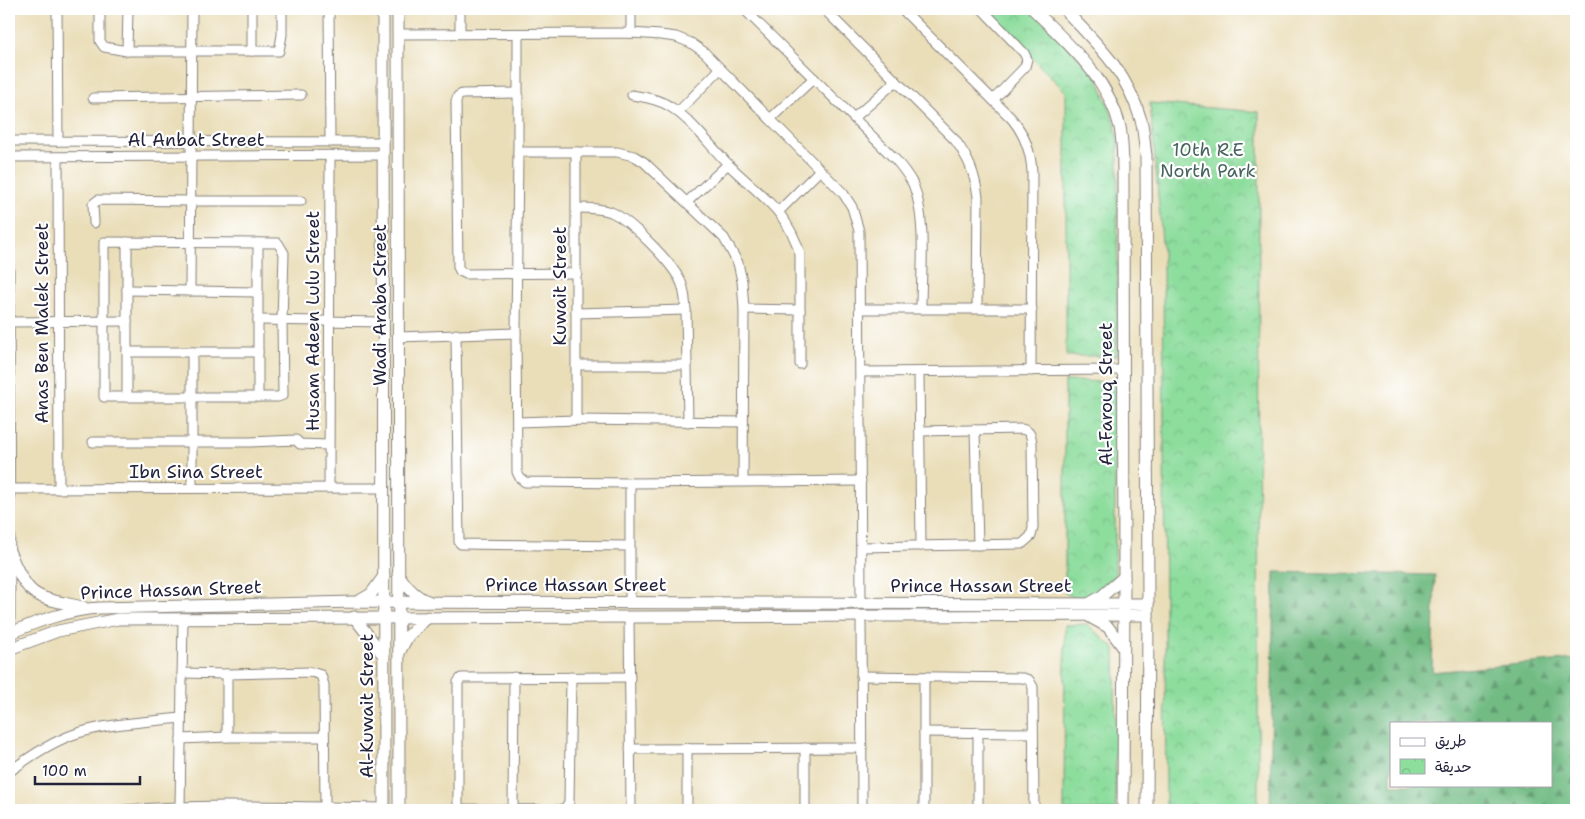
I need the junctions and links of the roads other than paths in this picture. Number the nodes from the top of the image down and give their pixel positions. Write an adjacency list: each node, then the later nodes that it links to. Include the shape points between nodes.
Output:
1 (57, 9): 38 (street)
2 (100, 9): 22 (street, via 100,41 104,47)
3 (128, 9): 22 (street)
4 (192, 9): 24 (street)
5 (252, 9): 23 (street)
6 (282, 9): 23 (street, via 279,51)
7 (329, 9): 40 (street)
8 (383, 9): 41 (main road, Wadi Araba Street)
9 (398, 9): 20 (main road, Wadi Araba Street)
10 (460, 9): 18 (street)
11 (631, 9): 19 (street)
12 (744, 9): 26 (street)
13 (824, 9): 27 (street)
14 (902, 9): 33 (street)
15 (982, 9): 33 (street, via 1027,59 1025,67)
16 (1033, 9): 94 (main road, Al-Farouq Street, via 1098,78 1119,126 1123,177)
17 (1064, 9): 134 (main road, via 1118,69 1129,89 1143,130 1146,165)
18 (460, 33): 20 (street); 21 (street)
19 (631, 33): 21 (street); 25 (street, via 661,34 684,40 704,52)
20 (398, 34): 60 (main road, Wadi Araba Street)
21 (518, 34): 28 (street)
22 (127, 51): 24 (street)
23 (252, 51): 24 (street)
24 (192, 52): 31 (street)
25 (720, 69): 34 (street); 36 (street)
26 (814, 78): 35 (street); 36 (street)
27 (896, 81): 35 (street); 68 (street, via 955,140 972,166 978,197)
28 (518, 93): 42 (street); 63 (street, via 462,94 456,100 458,267 466,274)
29 (632, 94): 34 (street, via 656,100)
30 (301, 95): 31 (street)
31 (192, 97): 32 (street); 39 (street)
32 (93, 98)
33 (993, 100): 72 (street, via 1019,128 1031,160)
34 (678, 112): 49 (street)
35 (854, 118): 71 (street, via 906,171 913,185 921,222)
36 (770, 119): 50 (street)
37 (9, 141): 38 (street, Al Anbat Street)
38 (58, 141): 39 (street, Al Anbat Street)
39 (191, 141): 40 (street, Al Anbat Street); 45 (street)
40 (330, 142): 41 (street, Al Anbat Street)
41 (383, 142): 44 (main road, Wadi Araba Street)
42 (518, 152): 43 (street); 63 (street)
43 (576, 152): 53 (street, via 617,152 634,156); 54 (street, Kuwait Street)
44 (383, 155): 46 (street, Al Anbat Street); 61 (main road, Wadi Araba Street)
45 (191, 156): 46 (street, Al Anbat Street); 48 (street, Al Anbat Street); 52 (street)
46 (330, 156): 77 (street, Husam Adeen Lulu Street)
47 (9, 157): 48 (street, Al Anbat Street)
48 (58, 157): 81 (street, Anas Ben Malek Street)
49 (728, 164): 53 (street); 55 (street)
50 (820, 170): 55 (street); 70 (street, via 843,193 857,219)
51 (301, 200): 52 (street)
52 (191, 202): 56 (street, via 98,200 93,204); 58 (street)
53 (686, 202): 69 (street, via 724,238 738,262)
54 (576, 208): 64 (street, Kuwait Street); 73 (street, via 602,210 623,219 650,244 681,282)
55 (778, 212): 74 (street, via 797,242 800,254)
56 (94, 223)
57 (126, 242): 58 (street); 65 (street); 82 (street, via 104,242)
58 (190, 242): 59 (street); 66 (street)
59 (258, 243): 67 (street); 79 (street, via 278,243 284,253)
60 (398, 262): 61 (main road); 86 (main road, Wadi Araba Street)
61 (383, 263): 83 (main road, Wadi Araba Street)
62 (9, 270): 80 (street)
63 (516, 274): 64 (street); 84 (street)
64 (577, 274): 75 (street, Kuwait Street)
65 (127, 290): 66 (street); 78 (street)
66 (190, 291): 67 (street)
67 (258, 292): 76 (street)
68 (977, 308): 71 (street); 72 (street)
69 (744, 309): 74 (street); 103 (street)
70 (861, 309): 71 (street); 95 (street)
71 (921, 309)
72 (1032, 309): 93 (street)
73 (686, 310): 75 (street); 92 (street)
74 (800, 310): 90 (street)
75 (576, 313): 91 (street, Kuwait Street)
76 (258, 320): 79 (street); 89 (street)
77 (329, 320): 79 (street); 83 (street); 108 (street, Husam Adeen Lulu Street)
78 (127, 321): 82 (street); 87 (street)
79 (282, 321): 99 (street, via 283,395)
80 (9, 322): 81 (street); 115 (street)
81 (58, 322): 82 (street); 116 (street, Anas Ben Malek Street)
82 (104, 322): 97 (street, via 104,397)
83 (384, 322): 114 (main road, Wadi Araba Street)
84 (516, 333): 85 (street); 101 (street)
85 (456, 334): 86 (street); 118 (street, via 460,544)
86 (398, 337): 122 (main road, Wadi Araba Street)
87 (127, 352): 88 (street); 97 (street)
88 (192, 352): 89 (street); 98 (street)
89 (258, 352): 99 (street)
90 (800, 364)
91 (577, 365): 92 (street); 100 (street, Kuwait Street)
92 (687, 365): 102 (street)
93 (1031, 370): 94 (street); 96 (street)
94 (1123, 370): 124 (main road, Al-Farouq Street)
95 (861, 372): 96 (street); 110 (street)
96 (919, 372): 105 (street)
97 (127, 397): 98 (street)
98 (192, 397): 99 (street); 107 (street)
99 (258, 397)
100 (576, 420): 101 (street); 102 (street)
101 (518, 422): 111 (street, via 518,472 525,482)
102 (688, 422): 103 (street)
103 (743, 422): 109 (street)
104 (974, 430): 105 (street); 117 (street); 117 (street, via 1022,429 1032,436 1031,536 1022,544)
105 (920, 431): 119 (street)
106 (93, 442): 107 (street)
107 (192, 442): 108 (street, via 296,440 300,444); 113 (street)
108 (328, 445): 112 (street, Husam Adeen Lulu Street)
109 (744, 480): 110 (street); 111 (street)
110 (861, 481): 120 (street)
111 (630, 483): 118 (street)
112 (329, 487): 113 (street, Ibn Sina Street); 114 (street, Ibn Sina Street)
113 (192, 488): 116 (street, Ibn Sina Street)
114 (384, 488): 123 (main road, Wadi Araba Street)
115 (9, 489): 116 (street, Ibn Sina Street); 121 (street)
116 (59, 489)
117 (978, 545): 119 (street)
118 (629, 546): 129 (street)
119 (922, 546): 120 (street)
120 (862, 547): 130 (street)
121 (10, 553): 132 (main road, via 19,576 36,594 46,600); 143 (street)
122 (398, 574): 127 (main road, Wadi Araba Street); 128 (main road, via 416,596)
123 (384, 576): 125 (main road, via 371,594); 126 (main road, Wadi Araba Street)
124 (1124, 577): 131 (main road); 133 (main road, Al-Farouq Street)
125 (355, 602): 126 (main road, Prince Hassan Street); 132 (main road, Prince Hassan Street)
126 (384, 602): 127 (main road, Prince Hassan Street); 142 (main road, Al-Kuwait Street)
127 (398, 602): 128 (main road, Prince Hassan Street); 137 (main road, Al-Kuwait Street)
128 (430, 602): 129 (main road, Prince Hassan Street)
129 (630, 602): 130 (main road, Prince Hassan Street)
130 (861, 603): 131 (main road, Prince Hassan Street)
131 (1089, 604): 133 (main road, Prince Hassan Street)
132 (90, 608): 143 (main road, Prince Hassan Street, via 70,612)
133 (1124, 610): 134 (main road, Prince Hassan Street); 136 (main road, Prince Hassan Street); 144 (main road, Al-Farouq Street)
134 (1148, 610): 182 (main road)
135 (860, 616): 136 (main road, Prince Hassan Street); 139 (main road, Prince Hassan Street); 149 (street)
136 (1086, 616): 144 (main road, via 1108,627)
137 (398, 617): 138 (main road, Prince Hassan Street); 142 (main road, Prince Hassan Street); 145 (main road, Al-Kuwait Street)
138 (428, 617): 139 (main road, Prince Hassan Street); 145 (main road, via 408,636)
139 (629, 617): 152 (street)
140 (182, 618): 141 (main road, Prince Hassan Street); 143 (main road, Prince Hassan Street, via 118,619); 147 (street)
141 (354, 618): 142 (main road, Prince Hassan Street); 146 (main road)
142 (384, 618): 146 (main road, Al-Kuwait Street)
143 (10, 640)
144 (1124, 648): 181 (main road, Al-Farouq Street)
145 (399, 655): 172 (main road, Al-Kuwait Street)
146 (384, 656): 169 (main road, Al-Kuwait Street)
147 (182, 673): 148 (street); 154 (street)
148 (227, 674): 158 (street); 159 (street, via 317,672 323,679)
149 (861, 676): 153 (street); 163 (street)
150 (514, 677): 151 (street); 170 (street); 173 (street, via 465,676 458,682)
151 (571, 677): 152 (street); 170 (street, via 569,802 561,810)
152 (630, 677): 164 (street)
153 (924, 677): 155 (street); 157 (street, via 1029,680 1033,687)
154 (181, 718): 160 (street); 165 (street, via 125,723 74,734 29,757)
155 (924, 732): 156 (street); 178 (street)
156 (978, 732): 157 (street); 179 (street)
157 (1033, 733): 180 (street)
158 (227, 736): 159 (street); 160 (street)
159 (324, 737): 167 (street)
160 (181, 739): 166 (street)
161 (687, 748): 162 (street); 164 (street); 175 (street)
162 (805, 748): 163 (street); 176 (street)
163 (862, 748): 177 (street)
164 (630, 749): 174 (street)
165 (9, 772)
166 (180, 807): 168 (street); 171 (street)
167 (325, 807): 168 (street); 169 (street)
168 (276, 808)
169 (384, 809)
170 (513, 809): 173 (street)
171 (124, 810)
172 (399, 810)
173 (458, 810)
174 (631, 810)
175 (687, 810)
176 (805, 810)
177 (862, 810)
178 (924, 810)
179 (978, 810)
180 (1034, 810)
181 (1123, 810)
182 (1147, 810)

